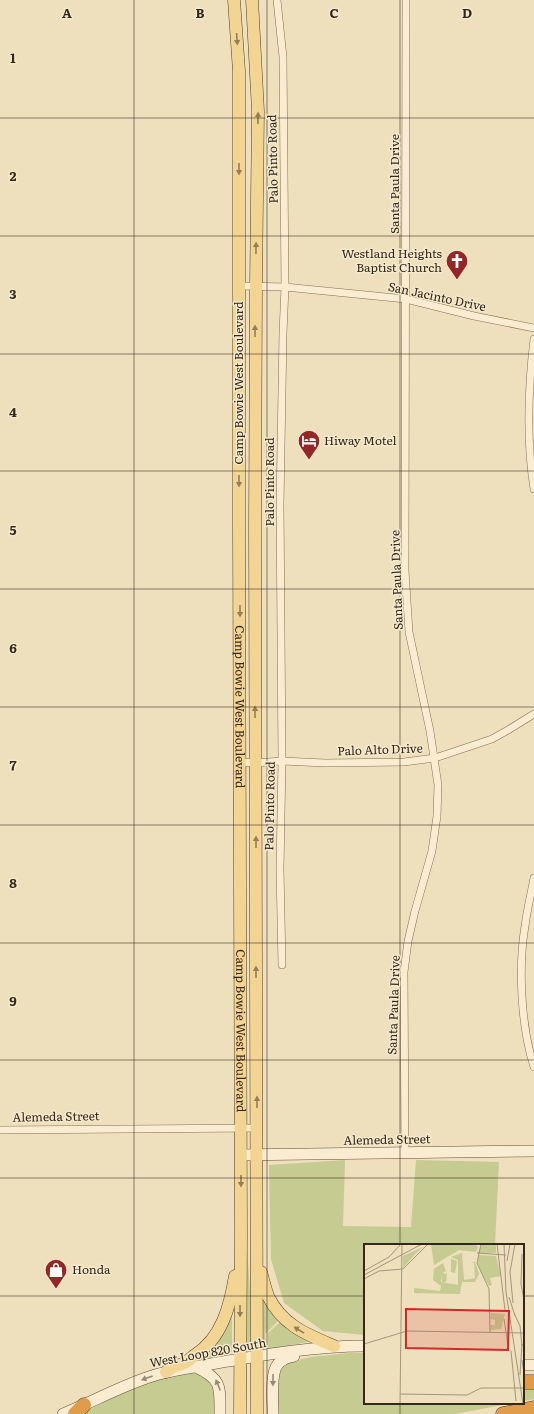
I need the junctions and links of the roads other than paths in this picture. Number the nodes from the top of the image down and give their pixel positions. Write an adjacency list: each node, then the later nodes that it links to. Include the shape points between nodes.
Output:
1 (234, 0): 5 (main road, Camp Bowie West Boulevard, one-way to 5, via 239,71)
2 (252, 0): 6 (main road, Camp Bowie West Boulevard, one-way to 2, via 258,111)
3 (277, 0): 7 (street, Palo Pinto Road, via 283,57)
4 (406, 0): 8 (street, Santa Paula Drive)
5 (239, 286): 6 (street, San Jacinto Drive); 12 (main road, Camp Bowie West Boulevard, one-way to 12)
6 (256, 287): 7 (street, San Jacinto Drive); 13 (main road, Camp Bowie West Boulevard, one-way to 6)
7 (285, 287): 8 (street, San Jacinto Drive); 16 (street, Palo Pinto Road, via 280,504)
8 (406, 299): 9 (street, San Jacinto Drive); 15 (street, Santa Paula Drive, via 406,596 409,632)
9 (534, 328)
10 (534, 339): 11 (street, via 530,371 529,440)
11 (534, 489)
12 (239, 527): 13 (main road); 17 (main road, Camp Bowie West Boulevard, one-way to 17)
13 (255, 528): 18 (main road, Camp Bowie West Boulevard, one-way to 13)
14 (534, 714): 15 (street, Palo Alto Drive, via 492,739)
15 (434, 758): 16 (street, Palo Alto Drive, via 404,762); 26 (street, Santa Paula Drive, via 438,785 437,816 432,851 408,941 404,972)
16 (282, 761): 18 (street, Palo Alto Drive); 20 (street, Palo Pinto Road)
17 (240, 762): 18 (street, Palo Alto Drive); 22 (main road, Camp Bowie West Boulevard)
18 (255, 763): 23 (main road, Camp Bowie West Boulevard, one-way to 18)
19 (534, 878): 21 (street, via 524,927 522,972 523,1008)
20 (282, 965)
21 (534, 1067)
22 (240, 1128): 23 (street, Alemeda Street); 24 (street, Alemeda Street); 27 (main road, Camp Bowie West Boulevard)
23 (257, 1128): 28 (main road, Camp Bowie West Boulevard)
24 (0, 1130)
25 (534, 1151): 26 (main road, Alemeda Street)
26 (405, 1153): 28 (main road, Alemeda Street)
27 (240, 1155): 28 (main road, Alemeda Street); 29 (main road, Camp Bowie West Boulevard, one-way to 29)
28 (257, 1155): 30 (main road, Camp Bowie West Boulevard)
29 (241, 1236): 35 (main road, Camp Bowie West Boulevard, one-way to 35); 37 (main road, via 233,1290 218,1332 201,1352)
30 (256, 1256): 31 (main road, one-way to 30, via 306,1334 283,1318 268,1295); 34 (main road, Camp Bowie West Boulevard)
31 (334, 1346): 32 (main road, West Loop 820 South); 33 (main road, West Loop 820 South)
32 (364, 1346)
33 (310, 1349): 34 (main road, West Loop 820 South); 44 (main road, one-way to 44, via 284,1358 276,1365 273,1374)
34 (257, 1356): 35 (main road, West Loop 820 South); 43 (main road, Camp Bowie West Boulevard)
35 (240, 1359): 36 (main road, West Loop 820 South); 42 (main road, Camp Bowie West Boulevard)
36 (196, 1367): 37 (main road, West Loop 820 South); 41 (main road, one-way to 36, via 220,1393 216,1379)
37 (166, 1372): 39 (main road, West Loop 820 South, one-way to 39, via 120,1388)
38 (534, 1408): 45 (highway)
39 (80, 1410): 40 (main road, West Loop 820 South)
40 (63, 1414)
41 (220, 1414)
42 (240, 1414)
43 (257, 1414)
44 (273, 1414)
45 (503, 1414)

